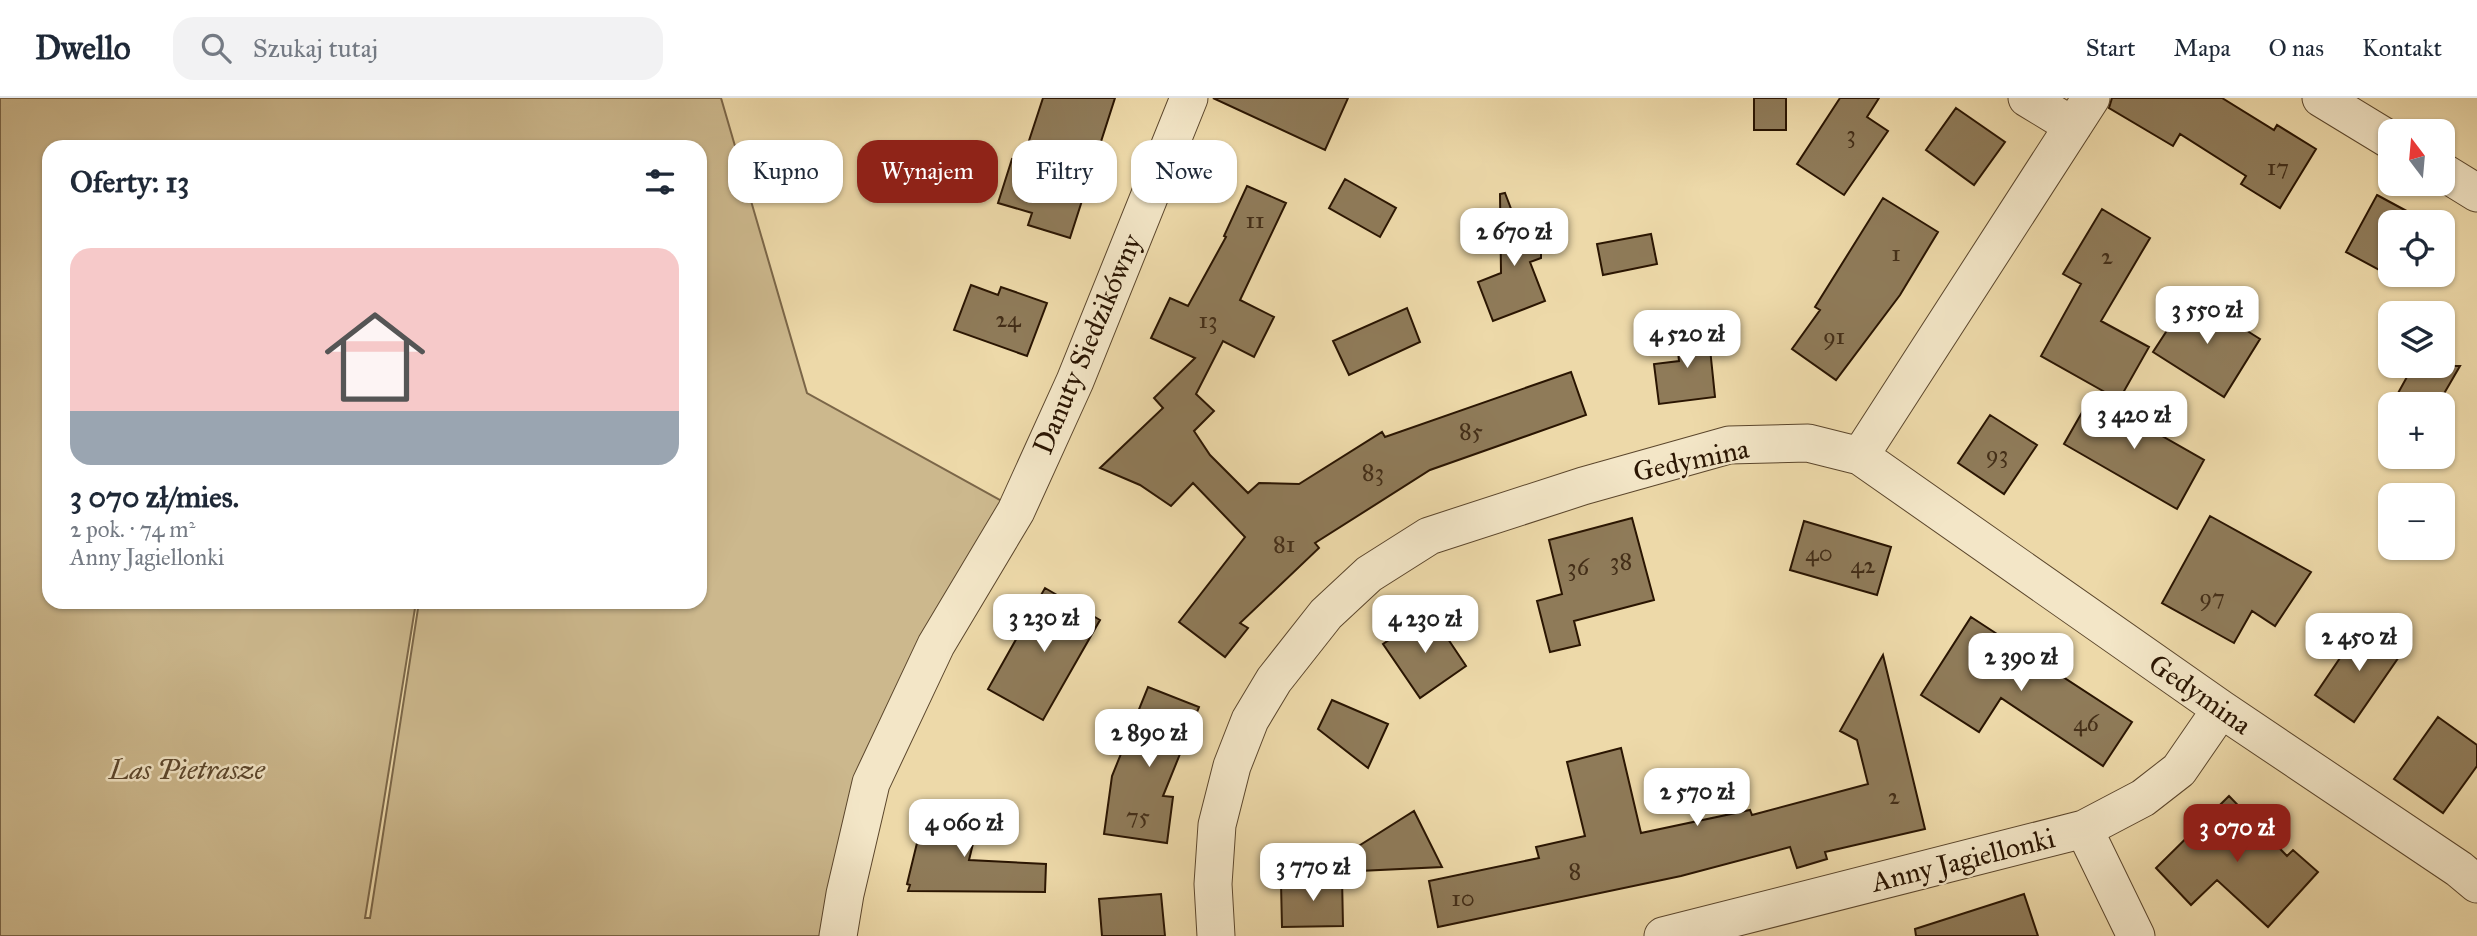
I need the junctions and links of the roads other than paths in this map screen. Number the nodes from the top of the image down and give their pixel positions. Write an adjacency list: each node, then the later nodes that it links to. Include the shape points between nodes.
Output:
1 (1189, 98): 12 (street, Danuty Siedzikówny, via 1075,381 1016,511 936,645 872,783)
2 (2027, 98): 4 (street)
3 (2321, 98): 5 (street)
4 (2082, 112): 8 (street)
5 (2378, 133)
6 (2455, 179): 7 (street)
7 (2477, 192)
8 (1860, 456): 9 (street, Gedymina); 13 (street, Gedymina, via 1808,443 1729,445 1429,536 1369,573 1326,614 1274,680 1250,720 1231,766 1216,825)
9 (2221, 709): 10 (street, Anny Jagiellonki, via 2179,769 2143,798); 11 (street, Gedymina)
10 (2084, 829): 14 (street, Anny Jagiellonki); 15 (street)
11 (2477, 884)
12 (838, 936)
13 (1216, 936)
14 (1662, 936)
15 (2136, 936)

